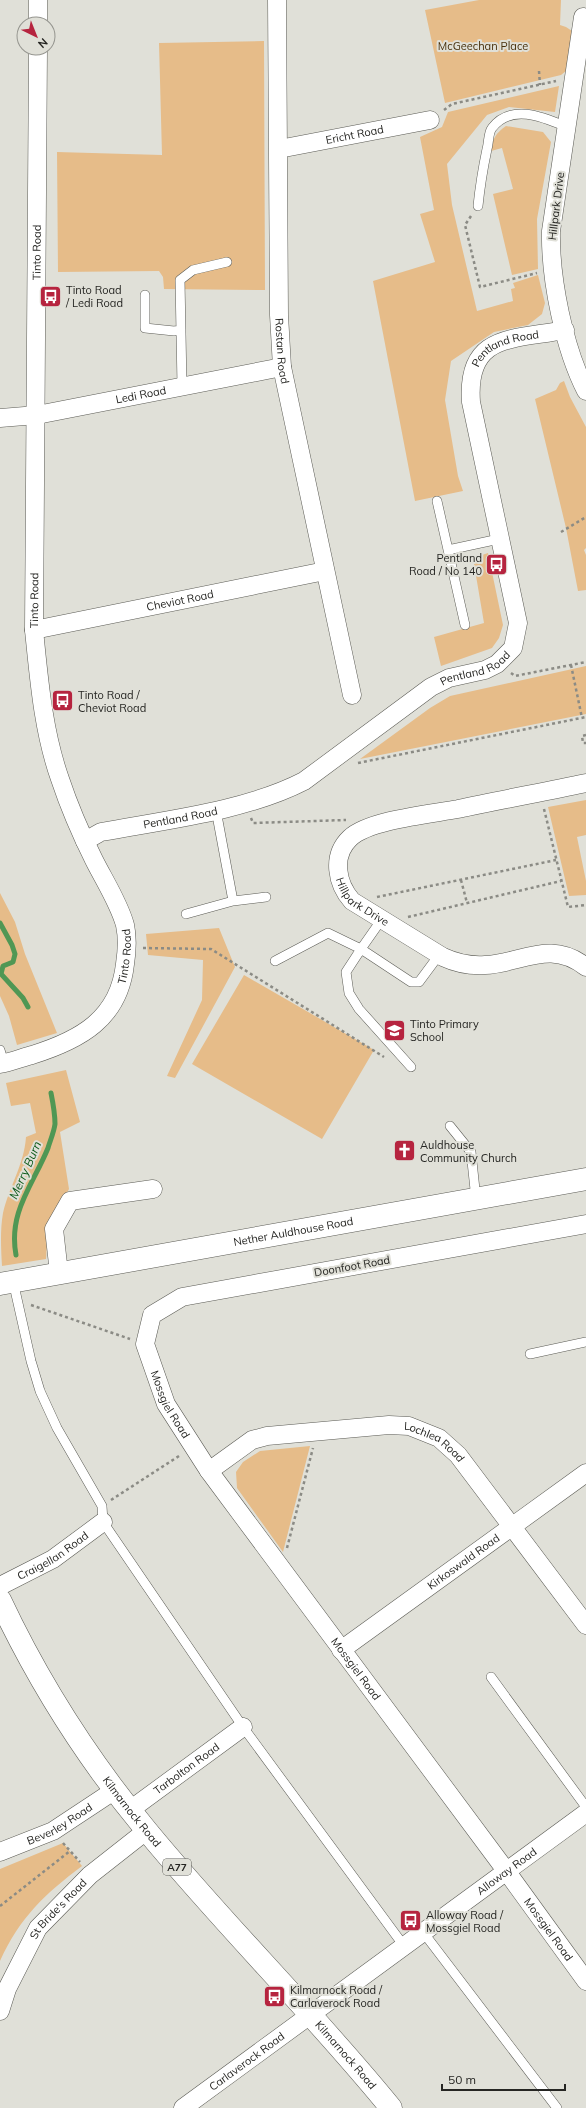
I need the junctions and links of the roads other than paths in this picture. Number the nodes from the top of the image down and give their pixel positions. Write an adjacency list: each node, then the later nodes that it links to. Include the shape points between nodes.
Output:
1 (38, 0): 3 (street)
2 (277, 0): 8 (street, Rostan Road)
3 (38, 16)
4 (583, 16): 7 (street, Hillpark Drive)
5 (38, 56): 17 (street, Tinto Road)
6 (430, 120): 8 (street, Ericht Road)
7 (567, 127): 9 (lane, via 538,116 506,115 491,129 481,176); 13 (street, Hillpark Drive, via 551,231 553,269)
8 (279, 149): 14 (street, Rostan Road, via 279,315)
9 (478, 206)
10 (228, 262): 12 (lane, via 193,270 180,280)
11 (145, 295): 12 (lane, via 145,328)
12 (181, 330): 15 (lane)
13 (565, 330): 16 (street, Hillpark Drive, via 573,361); 20 (street, Pentland Road, via 498,342 480,354 472,372 471,402)
14 (282, 366): 15 (street, Ledi Road); 22 (street, Rostan Road)
15 (182, 386): 17 (street, Ledi Road)
16 (586, 392)
17 (37, 415): 18 (street, Ledi Road); 24 (street, Tinto Road)
18 (0, 418)
19 (437, 501): 21 (lane)
20 (499, 539): 21 (lane); 27 (street, Pentland Road, via 518,623 513,648 497,664 485,670 449,678 431,687 298,784 265,798)
21 (448, 550): 23 (lane)
22 (325, 571): 24 (street, Cheviot Road); 25 (street, Rostan Road)
23 (465, 625)
24 (34, 630): 28 (street, Tinto Road, via 47,729 60,778)
25 (352, 695)
26 (586, 783): 32 (street, Hillpark Drive, via 400,820 358,833 349,839 339,860 339,880 344,892 352,901)
27 (216, 810): 28 (street, Pentland Road, via 101,832); 30 (lane)
28 (85, 841): 37 (street, Tinto Road, via 124,924 127,948 124,979 109,1009 95,1024 64,1044)
29 (266, 896): 30 (lane)
30 (234, 901): 31 (lane)
31 (186, 914)
32 (386, 922): 33 (lane); 34 (street, Hillpark Drive)
33 (361, 949): 34 (lane, via 411,982 419,982 424,978); 35 (lane, via 328,933); 38 (lane, via 346,972 349,993 359,1009)
34 (439, 955): 36 (street, Hillpark Drive, via 456,962 485,965 548,953 572,959)
35 (275, 961)
36 (586, 967)
37 (1, 1059)
38 (411, 1067)
39 (450, 1126): 42 (lane, via 471,1152)
40 (586, 1179): 42 (main road, Nether Auldhouse Road)
41 (153, 1189): 44 (street, via 70,1201 54,1229)
42 (476, 1199): 44 (main road, Nether Auldhouse Road)
43 (586, 1224): 47 (street, Doonfoot Road, via 182,1297 152,1315)
44 (59, 1273): 45 (main road, Nether Auldhouse Road)
45 (10, 1288): 51 (lane, via 43,1398)
46 (586, 1342): 48 (lane)
47 (146, 1344): 49 (street, Mossgiel Road, via 166,1404)
48 (530, 1354)
49 (209, 1471): 52 (street, Lochlea Road, via 252,1440 267,1436 317,1430 409,1426 439,1438 458,1455); 56 (street, Mossgiel Road)
50 (586, 1472): 52 (street, Kirkoswald Road)
51 (103, 1514): 53 (street, Craigellan Road, via 53,1559); 58 (lane)
52 (512, 1528): 55 (street, Lochlea Road); 56 (street, Kirkoswald Road)
53 (0, 1586)
54 (0, 1600): 59 (main road, Kilmarnock Road / A77, via 52,1700)
55 (586, 1625)
56 (341, 1650): 65 (street, Mossgiel Road)
57 (491, 1677): 60 (lane)
58 (242, 1727): 61 (street, Tarbolton Road); 67 (lane)
59 (115, 1790): 61 (main road, Kilmarnock Road / A77); 64 (street, Beverley Road, via 53,1831)
60 (586, 1807)
61 (130, 1810): 63 (main road, Kilmarnock Road / A77)
62 (586, 1813): 65 (street, Alloway Road)
63 (146, 1831): 69 (street, St Bride's Road, via 90,1875 38,1928); 70 (main road, Kilmarnock Road / A77)
64 (0, 1852)
65 (507, 1872): 66 (street, Alloway Road); 68 (street, Mossgiel Road)
66 (423, 1932): 67 (street, Alloway Road); 73 (lane)
67 (404, 1946): 70 (street, Alloway Road)
68 (586, 1982)
69 (0, 2011)
70 (311, 2015): 71 (street, Carlaverock Road); 72 (main road, Kilmarnock Road / A77)
71 (183, 2108)
72 (391, 2108)
73 (557, 2108)

